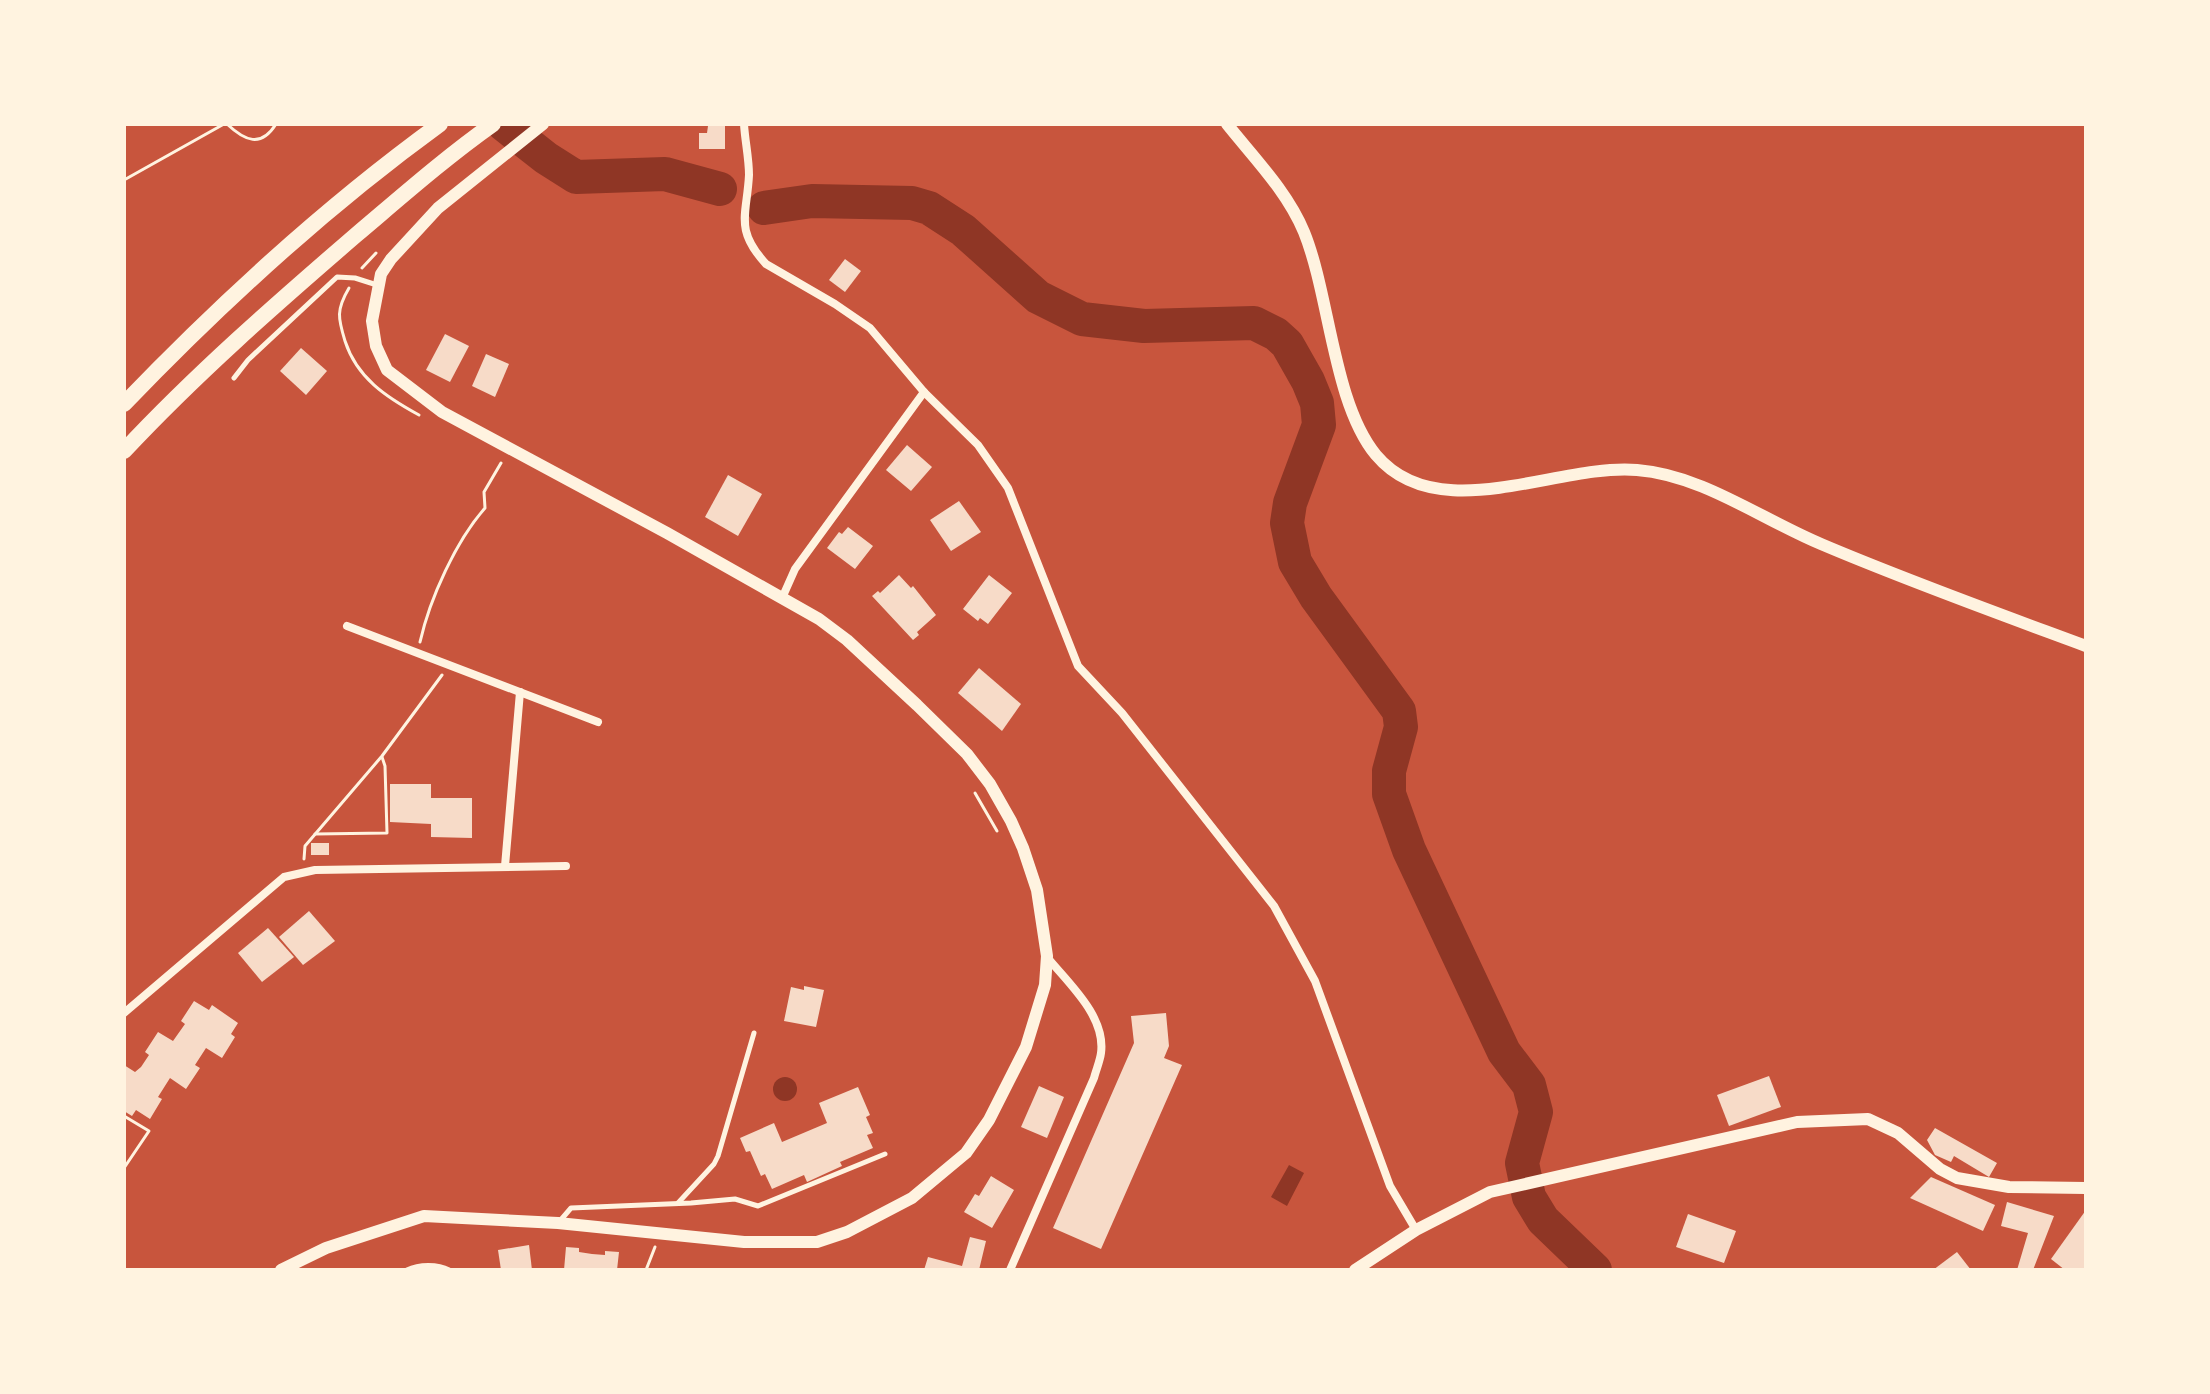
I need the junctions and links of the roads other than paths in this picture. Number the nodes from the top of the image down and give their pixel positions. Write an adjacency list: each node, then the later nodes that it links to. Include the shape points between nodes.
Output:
1 (493, 124): 10 (highway, via 279,301)
2 (543, 124): 6 (street, via 438,208 391,259)
3 (744, 124): 8 (street, via 749,174 743,211 752,244 766,264 870,328)
4 (1227, 124): 13 (street, via 1300,225 1358,425 1377,457 1402,476 1429,487 1469,490 1615,469 1650,471 1684,480 1823,545)
5 (438, 126): 9 (highway, via 256,276)
6 (378, 286): 7 (lane, via 337,277); 11 (street, via 372,321 380,357 387,370 422,397)
7 (234, 378)
8 (924, 392): 11 (street, via 795,569); 25 (street, via 978,445 1008,488 1078,666 1122,713 1274,906 1315,981 1390,1186)
9 (124, 404)
10 (124, 451)
11 (783, 596): 18 (street, via 847,640 967,754 990,784 1023,848 1037,890)
12 (347, 626): 14 (street)
13 (2086, 646)
14 (520, 692): 15 (street); 16 (street)
15 (598, 722)
16 (505, 866): 17 (street); 19 (street, via 315,870 284,877)
17 (566, 866)
18 (1047, 956): 24 (street, via 1045,985 1026,1047 989,1120 949,1170 876,1219 817,1242 794,1244); 29 (street, via 1097,1023 1102,1053)
19 (124, 1013)
20 (754, 1033): 23 (lane, via 718,1156)
21 (885, 1154): 23 (lane, via 758,1206 735,1199)
22 (2086, 1188): 25 (street, via 1993,1185 1948,1175 1898,1133 1868,1119 1797,1122 1504,1188)
23 (678, 1204): 24 (lane, via 571,1208)
24 (558, 1223): 26 (street, via 424,1216 326,1248)
25 (1416, 1230): 30 (street)
26 (288, 1269)
27 (407, 1270): 28 (lane)
28 (449, 1270)
29 (1010, 1270)
30 (1355, 1270)

